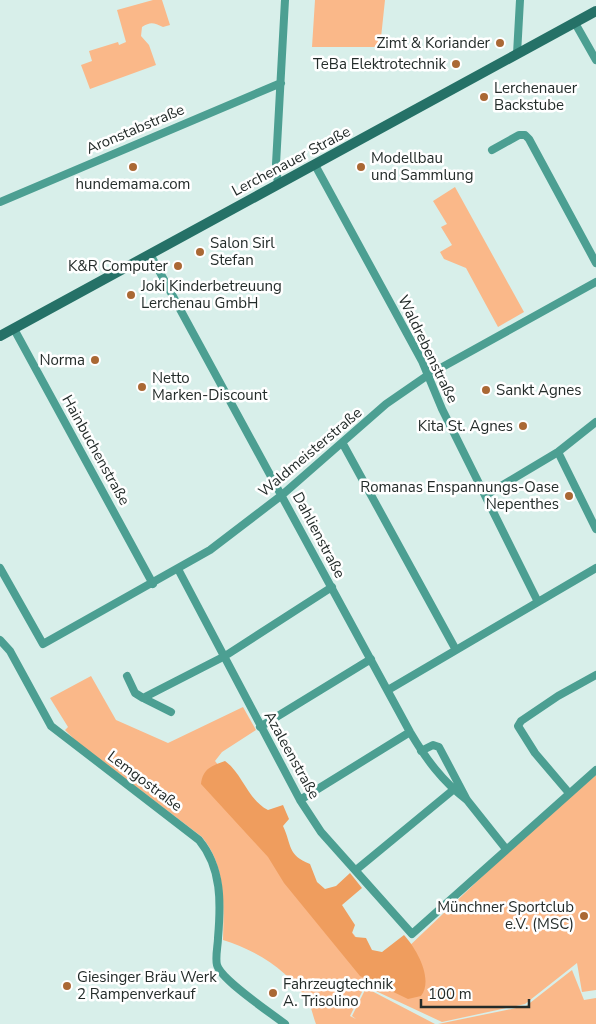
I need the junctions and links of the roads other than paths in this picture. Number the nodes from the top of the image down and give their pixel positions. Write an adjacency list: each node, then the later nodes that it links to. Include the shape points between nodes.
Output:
1 (285, 0): 7 (street)
2 (520, 0): 5 (street)
3 (596, 11): 4 (main road, Lerchenauer Straße)
4 (575, 22): 5 (main road, Lerchenauer Straße); 6 (street)
5 (517, 54): 9 (main road, Lerchenauer Straße)
6 (596, 60)
7 (281, 83): 10 (street, via 276,164); 11 (street, Aronstabstraße)
8 (492, 150): 13 (street, via 519,136 525,135 529,139)
9 (315, 165): 10 (main road, Lerchenauer Straße); 17 (street, Waldrebenstraße)
10 (278, 185): 12 (main road, Lerchenauer Straße)
11 (0, 202)
12 (150, 254): 15 (main road, Lerchenauer Straße); 21 (street, Dahlienstraße)
13 (596, 263)
14 (596, 282): 17 (street, Waldmeisterstraße)
15 (14, 329): 16 (main road, Lerchenauer Straße); 27 (street, Hainbuchenstraße)
16 (0, 336)
17 (428, 376): 19 (street, Waldmeisterstraße, via 386,404); 22 (street, Waldrebenstraße)
18 (596, 422): 20 (street)
19 (343, 444): 21 (street, Waldmeisterstraße); 31 (street)
20 (558, 452): 22 (street); 23 (street)
21 (282, 495): 26 (street, Waldmeisterstraße, via 210,550); 28 (street, Dahlienstraße)
22 (486, 495): 29 (street, Waldrebenstraße)
23 (596, 529)
24 (0, 568): 27 (street, Waldmeisterstraße, via 43,644)
25 (596, 568): 29 (street)
26 (178, 569): 27 (street, Waldmeisterstraße); 32 (street, Azaleenstraße)
27 (153, 584)
28 (332, 587): 32 (street); 33 (street, Dahlienstraße)
29 (538, 602): 31 (street)
30 (0, 640): 49 (street, Lemgostraße, via 10,651 50,726 208,850 219,885 217,965 228,980)
31 (456, 650): 36 (street)
32 (225, 656): 37 (street); 39 (street, Azaleenstraße)
33 (371, 659): 36 (street, Dahlienstraße); 39 (street)
34 (596, 674): 44 (street, via 558,696 518,726 535,753)
35 (126, 676): 37 (street, via 135,693)
36 (388, 690): 40 (street, Dahlienstraße)
37 (143, 698): 38 (street)
38 (171, 712)
39 (260, 727): 45 (street, Azaleenstraße)
40 (410, 732): 41 (street, Dahlienstraße); 45 (street)
41 (421, 751): 43 (street, Dahlienstraße); 46 (street, Dahlienstraße, via 433,745 439,747)
42 (596, 770): 44 (street)
43 (453, 790): 46 (street, Dahlienstraße); 48 (street)
44 (569, 793): 47 (street)
45 (300, 800): 48 (street, Azaleenstraße, via 322,832)
46 (467, 800): 47 (street, Dahlienstraße)
47 (506, 849): 48 (street, Azaleenstraße, via 412,934)
48 (356, 870)
49 (285, 1024)

